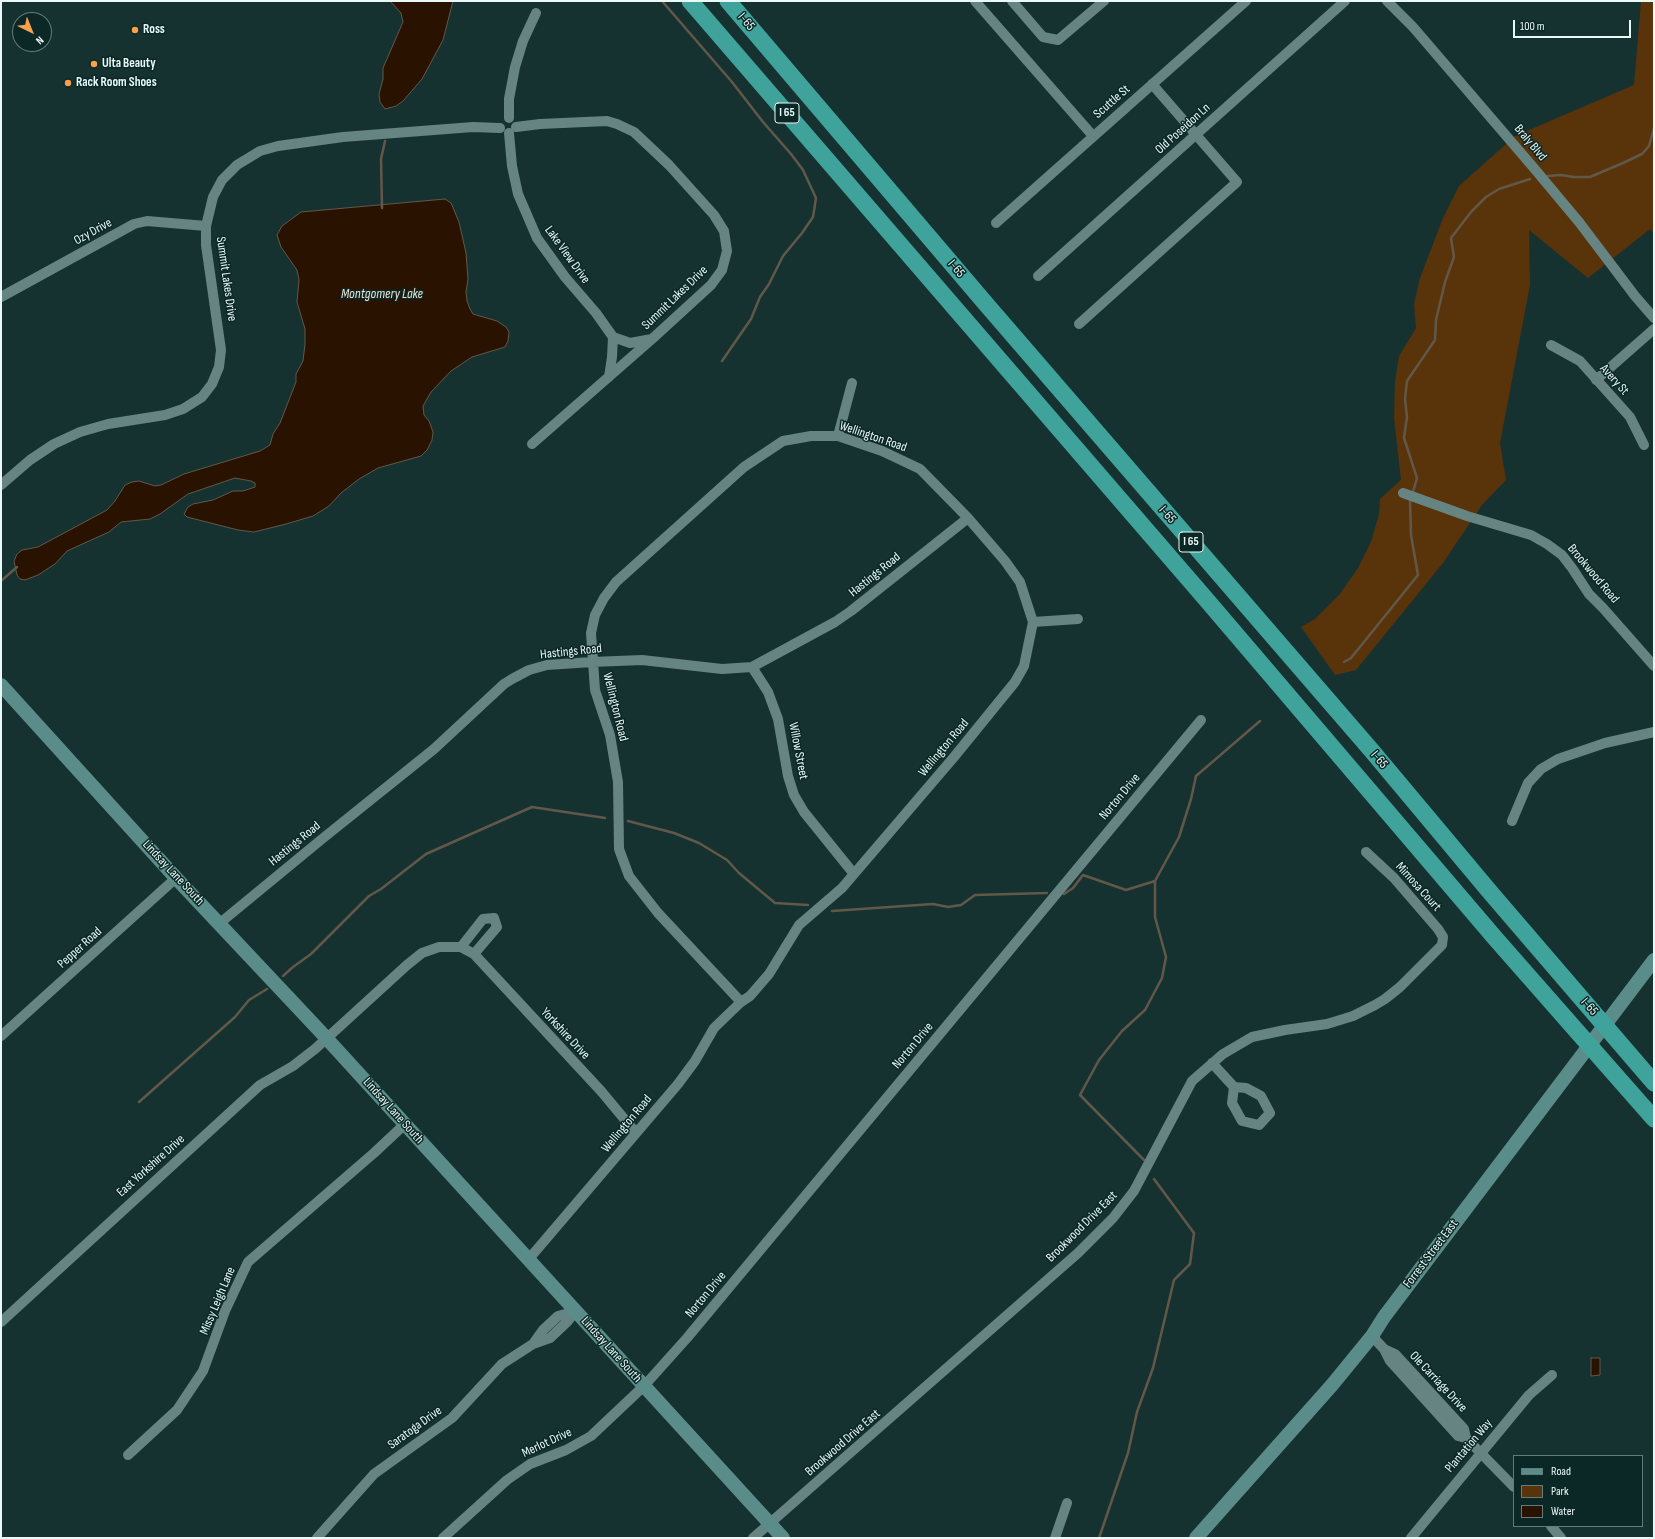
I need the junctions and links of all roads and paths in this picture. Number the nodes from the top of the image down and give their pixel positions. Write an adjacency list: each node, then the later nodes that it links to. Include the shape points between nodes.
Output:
1 (690, 1): 56 (highway, I 65, via 1495,938)
2 (728, 1): 54 (highway, I-65 / I 65)
3 (975, 1): 13 (street)
4 (1012, 1): 5 (street, via 1043,37 1058,40)
5 (1104, 1)
6 (1246, 1): 10 (street, Scuttle St)
7 (1345, 1): 12 (street, Old Poseidon Ln)
8 (1387, 1): 18 (street, Braly Blvd, via 1413,27 1554,192)
9 (536, 13): 11 (street, via 515,67 509,99 509,118 502,120)
10 (1152, 84): 12 (street); 13 (street, Scuttle St)
11 (508, 129): 15 (street, Summit Lakes Drive, via 473,127 343,138 260,150 237,165 222,180 213,197); 21 (street, Lake View Drive, via 518,194 537,238); 22 (street, Summit Lakes Drive, via 588,121 617,124 634,132 669,165 714,215 724,232 727,251 722,270 711,285)
12 (1196, 135): 16 (street, Old Poseidon Ln); 19 (street, via 1238,182)
13 (1093, 136): 14 (street, Scuttle St)
14 (996, 223)
15 (206, 226): 17 (street, Ozy Drive, via 147,220 134,224); 30 (street, Summit Lakes Drive, via 206,245 221,350 219,367 212,384 202,397 184,409 165,415 108,424 80,432 54,444 30,460)
16 (1038, 276)
17 (1, 297)
18 (1654, 318)
19 (1079, 324)
20 (1654, 329): 25 (street)
21 (613, 337): 22 (street, via 630,343); 24 (street)
22 (652, 339): 24 (street, Summit Lakes Drive)
23 (1551, 345): 25 (street, Avery St, via 1580,361)
24 (609, 377): 28 (street, Summit Lakes Drive)
25 (1596, 380): 29 (street, Avery St, via 1630,417)
26 (852, 383): 27 (street)
27 (838, 436): 32 (street, Wellington Road, via 882,451 920,469); 35 (street, Wellington Road, via 811,436 783,441 744,467 636,563 616,582 595,614 591,633)
28 (532, 444)
29 (1644, 445)
30 (1, 485)
31 (1403, 493): 36 (street, Brookwood Road, via 1466,516 1531,535 1547,544 1562,555 1588,594 1604,608)
32 (968, 518): 34 (street, Wellington Road, via 1020,582); 37 (street, Hastings Road, via 851,611)
33 (1078, 619): 34 (street)
34 (1033, 622): 43 (street, Wellington Road, via 1024,666 1015,682)
35 (592, 662): 37 (street, Hastings Road, via 642,660 722,669); 45 (street, Hastings Road, via 547,665 529,670 504,684 434,749); 50 (street, Wellington Road, via 595,690 610,735 618,782 619,849 629,876 658,913)
36 (1654, 666)
37 (752, 667): 43 (street, Willow Street, via 768,692 778,719 794,795 804,812)
38 (1, 685): 44 (street, Lindsay Lane South)
39 (1200, 720): 64 (street, Norton Drive, via 688,1338)
40 (1654, 732): 41 (street, via 1604,743 1558,759 1541,769 1528,783)
41 (1512, 821)
42 (1366, 852): 46 (street, Mimosa Court, via 1394,878 1438,929)
43 (854, 874): 50 (street, Wellington Road, via 829,901 799,925 769,974 750,996)
44 (176, 878): 45 (street, Lindsay Lane South); 51 (street, Pepper Road)
45 (220, 923): 52 (street, Lindsay Lane South)
46 (1442, 945): 53 (street, Brookwood Drive East, via 1400,987 1375,1005 1328,1024 1252,1037 1223,1054)
47 (461, 947): 48 (street, Yorkshire Drive); 48 (street, via 483,919 494,918 497,927); 52 (street, Yorkshire Drive, via 440,947 422,953)
48 (474, 954): 58 (street, Yorkshire Drive, via 600,1091)
49 (1654, 960): 62 (street, Forrest Street East)
50 (741, 1002): 58 (street, Wellington Road, via 714,1028 695,1061)
51 (1, 1036)
52 (326, 1038): 57 (street, Lindsay Lane South); 61 (street, East Yorkshire Drive, via 293,1066 260,1085)
53 (1212, 1064): 55 (street); 69 (street, Brookwood Drive East, via 1192,1081 1134,1192 1113,1218 1078,1253)
54 (1654, 1082)
55 (1234, 1087)
56 (1654, 1119)
57 (405, 1124): 59 (street, Lindsay Lane South); 66 (street, Missy Leigh Lane, via 248,1262 225,1311 203,1371 177,1410)
58 (636, 1134): 59 (street, Wellington Road)
59 (528, 1260): 60 (street, Lindsay Lane South)
60 (576, 1311): 64 (street, Lindsay Lane South); 71 (street, Saratoga Drive, via 550,1338 532,1344 502,1364 452,1418 374,1474)
61 (1, 1322)
62 (1372, 1336): 65 (street, Ole Carriage Drive, via 1384,1349 1395,1354 1464,1429 1466,1438); 76 (street, Forrest Street East, via 1332,1385)
63 (1552, 1375): 65 (street, Plantation Way, via 1529,1395)
64 (644, 1386): 69 (street, Lindsay Lane South); 72 (street, Merlot Drive, via 591,1436 566,1450 530,1464 507,1480)
65 (1481, 1452): 67 (street, Ole Carriage Drive); 77 (street, Plantation Way)
66 (128, 1455)
67 (1513, 1486)
68 (1067, 1503): 75 (street)
69 (770, 1524): 73 (street, Brookwood Drive East); 74 (street, Lindsay Lane South)
70 (1552, 1527): 78 (street)
71 (317, 1538)
72 (443, 1538)
73 (753, 1538)
74 (783, 1538)
75 (1055, 1538)
76 (1196, 1538)
77 (1411, 1538)
78 (1561, 1538)

